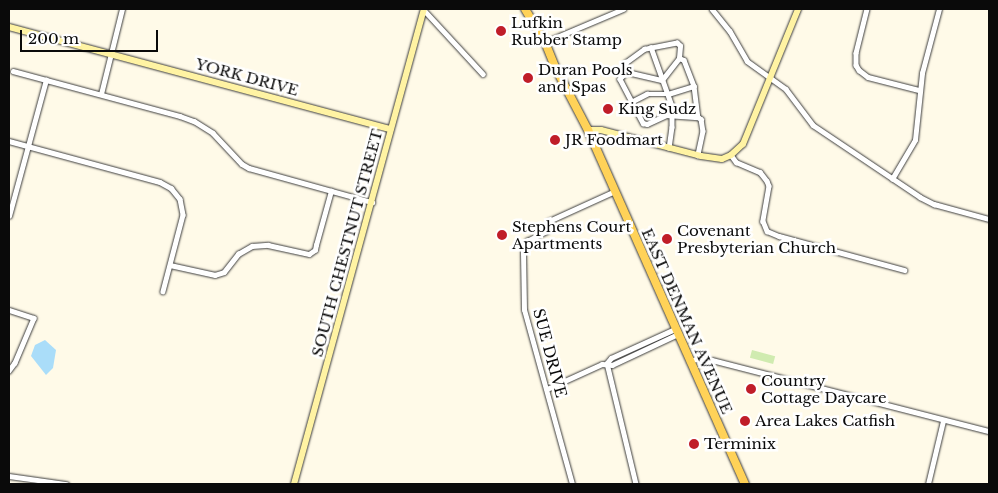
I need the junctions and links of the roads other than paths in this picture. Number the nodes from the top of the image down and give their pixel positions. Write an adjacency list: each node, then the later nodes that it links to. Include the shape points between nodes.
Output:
1 (122, 9): 12 (street)
2 (525, 9): 10 (main road, EAST DENMAN AVENUE)
3 (619, 9): 10 (street)
4 (712, 9): 17 (street, via 730,30 747,61)
5 (798, 9): 17 (street)
6 (867, 9): 21 (street, via 856,53 859,70 868,76)
7 (938, 9): 21 (street)
8 (424, 10): 16 (street); 27 (street, SOUTH CHESTNUT STREET)
9 (9, 27): 12 (street, YORK DRIVE)
10 (545, 42): 28 (main road, EAST DENMAN AVENUE)
11 (651, 46): 13 (street, via 677,43); 15 (street, via 628,61); 19 (street)
12 (111, 54): 22 (street); 27 (street, YORK DRIVE)
13 (680, 58): 19 (street); 20 (street, via 684,60)
14 (13, 71): 18 (street)
15 (627, 72): 19 (street); 24 (street, via 620,82)
16 (483, 74)
17 (770, 77): 33 (street, via 743,144); 34 (street, via 793,96 813,124)
18 (46, 80): 22 (street); 30 (street)
19 (662, 80): 23 (street)
20 (694, 86): 23 (street); 26 (street)
21 (919, 90): 34 (street, via 915,140)
22 (100, 94): 35 (street, via 194,121 213,133 249,168)
23 (668, 94): 24 (street, via 651,94); 25 (street)
24 (631, 102): 25 (street, via 645,124)
25 (673, 115): 26 (street); 31 (street)
26 (698, 117): 32 (street, via 703,131)
27 (391, 129): 37 (street, SOUTH CHESTNUT STREET)
28 (588, 130): 31 (street, via 601,130); 36 (main road, EAST DENMAN AVENUE)
29 (9, 141): 30 (street)
30 (28, 147): 38 (street); 40 (street, via 160,182 171,188 180,200 183,215)
31 (669, 148): 32 (street)
32 (698, 155): 33 (street, via 722,159)
33 (731, 155): 41 (street, via 736,162 760,172 768,181 762,221 767,231)
34 (892, 179): 39 (street, via 934,204)
35 (331, 191): 37 (street); 40 (street, via 316,245 309,254 268,245 252,246 238,254 224,272 215,275)
36 (615, 191): 44 (main road, EAST DENMAN AVENUE); 48 (street, SUE DRIVE, via 550,221 547,230 527,242 525,247 522,264 524,310)
37 (372, 202): 53 (street, SOUTH CHESTNUT STREET)
38 (9, 216)
39 (989, 219)
40 (170, 265): 42 (street)
41 (904, 270)
42 (163, 291)
43 (9, 310): 47 (street, via 34,318)
44 (676, 331): 45 (main road, EAST DENMAN AVENUE); 46 (street, via 612,364)
45 (690, 361): 49 (street, via 704,358); 56 (main road, EAST DENMAN AVENUE)
46 (607, 363): 48 (street); 55 (street)
47 (9, 371)
48 (547, 389): 54 (street, SUE DRIVE)
49 (943, 421): 50 (street); 57 (street)
50 (989, 431)
51 (9, 476): 52 (street)
52 (66, 484)
53 (294, 484)
54 (572, 484)
55 (636, 484)
56 (746, 484)
57 (928, 484)

